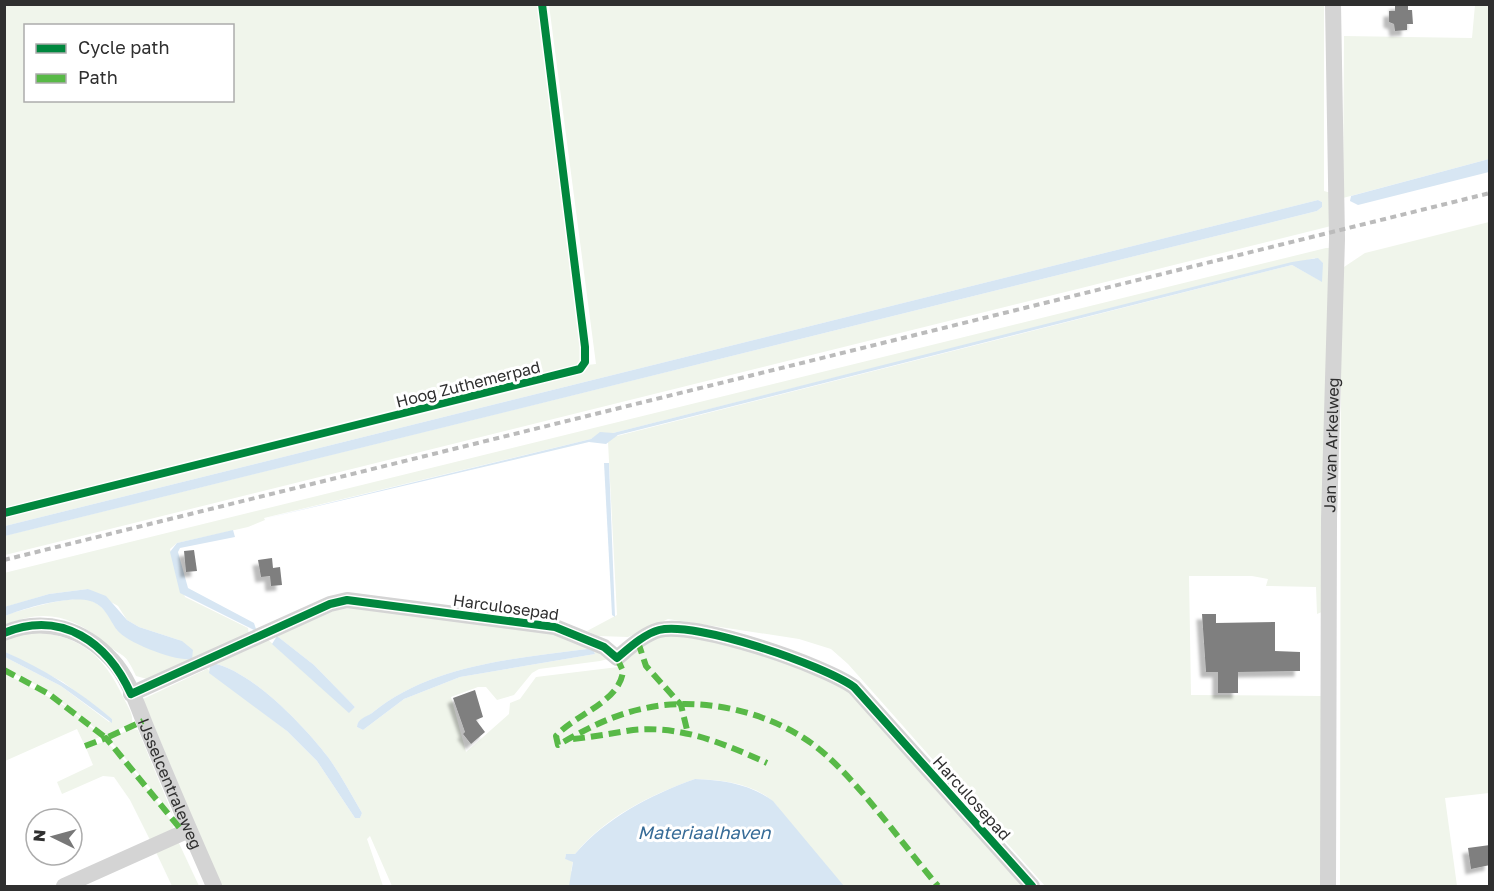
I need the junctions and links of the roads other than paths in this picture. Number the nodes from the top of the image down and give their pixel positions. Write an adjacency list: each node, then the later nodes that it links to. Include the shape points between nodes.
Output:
1 (1333, 4): 8 (street, Jan van Arkelweg, via 1336,239 1329,519)
2 (4, 633): 3 (street, IJsselcentraleweg, via 37,625 59,626 80,635 115,662)
3 (131, 694): 4 (street, IJsselcentraleweg); 7 (street, Harculosepad, via 330,604 347,600 555,627 604,647 617,658 660,630 703,634 798,660 854,687)
4 (189, 830): 5 (street); 6 (street, IJsselcentraleweg)
5 (64, 886)
6 (214, 886)
7 (1032, 886)
8 (1328, 886)

